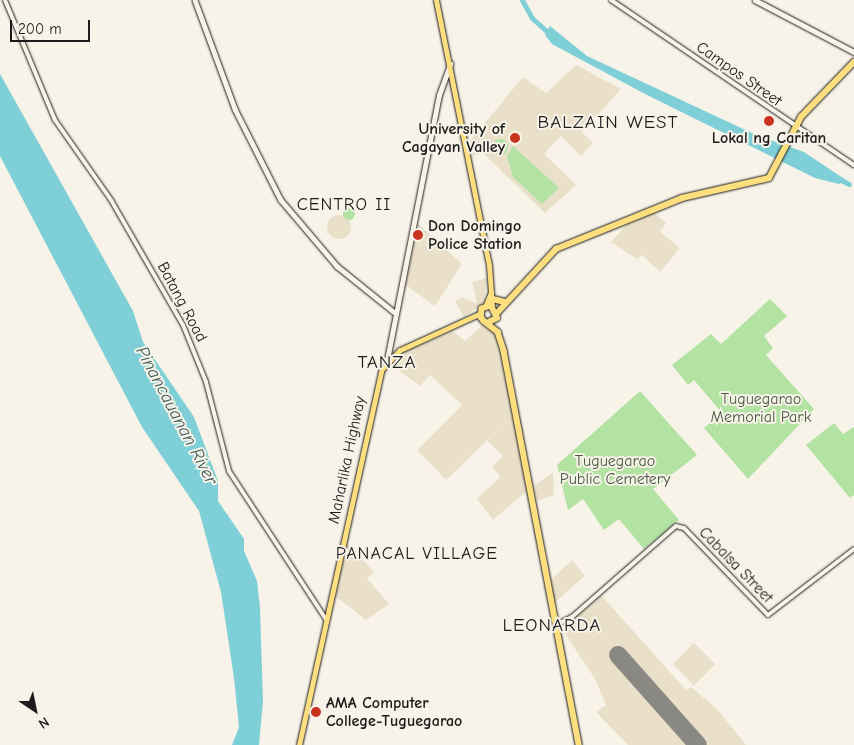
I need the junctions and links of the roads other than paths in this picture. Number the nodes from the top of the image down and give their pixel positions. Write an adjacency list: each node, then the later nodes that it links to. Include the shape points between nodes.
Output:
1 (5, 0): 23 (street, Batang Road, via 55,120 114,204 182,325 206,382 229,471)
2 (195, 0): 15 (main road, via 235,109 281,200 340,269)
3 (438, 0): 8 (main road)
4 (611, 0): 9 (street, Campos Street)
5 (755, 0): 6 (main road)
6 (854, 52)
7 (854, 62): 9 (highway)
8 (450, 64): 11 (main road); 15 (main road)
9 (795, 127): 10 (street, Campos Street); 13 (highway, via 776,166 760,183 682,198 556,249)
10 (854, 165)
11 (491, 289): 12 (main road); 14 (main road)
12 (493, 299): 13 (highway); 16 (main road)
13 (505, 302): 16 (highway)
14 (485, 307): 16 (highway); 17 (highway)
15 (394, 312): 21 (main road)
16 (495, 312): 19 (highway); 20 (highway)
17 (481, 313): 18 (main road); 19 (highway)
18 (469, 320): 19 (main road); 21 (main road, via 400,350)
19 (485, 322): 20 (highway)
20 (501, 342): 24 (highway)
21 (387, 360): 23 (main road, Maharlika Highway, via 378,384)
22 (854, 549): 24 (street, Cabalsa Street, via 768,615 684,528 676,526 572,617)
23 (326, 619): 25 (main road, Maharlika Highway)
24 (556, 625): 26 (highway)
25 (299, 745)
26 (579, 745)

